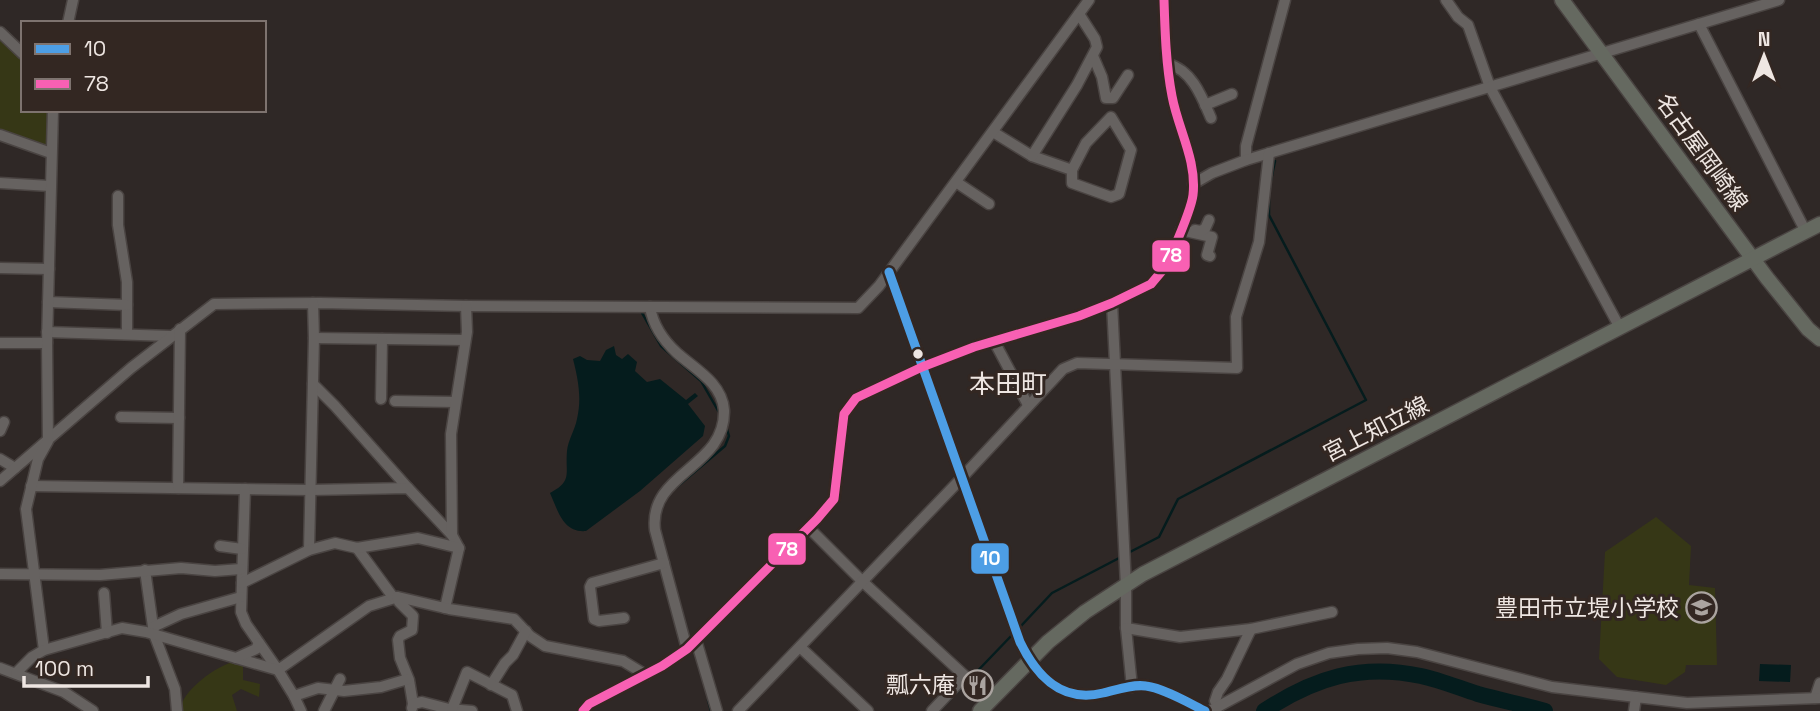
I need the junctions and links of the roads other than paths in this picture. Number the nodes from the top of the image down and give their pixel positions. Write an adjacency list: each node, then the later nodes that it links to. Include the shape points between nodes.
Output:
1 (73, 0): 9 (street)
2 (1089, 0): 8 (street)
3 (1164, 0): 15 (street)
4 (1285, 0): 27 (street)
5 (1446, 0): 17 (street, via 1468,25)
6 (1562, 0): 13 (main road, 名古屋岡崎線)
7 (1779, 0): 10 (street)
8 (1079, 14): 14 (street, via 1095,38); 22 (street)
9 (68, 21)
10 (1699, 24): 13 (street); 38 (street)
11 (0, 32): 12 (street)
12 (21, 52)
13 (1602, 54): 17 (street); 40 (main road, 名古屋岡崎線)
14 (1093, 56): 16 (street, via 1106,98 1113,98); 26 (street)
15 (1168, 64): 19 (street, via 1177,66 1192,81); 31 (street, via 1172,99 1189,150)
16 (1128, 75)
17 (1490, 87): 25 (street); 50 (street)
18 (1232, 94): 19 (street)
19 (1205, 105): 21 (street)
20 (53, 112): 24 (street)
21 (1211, 118)
22 (993, 132): 26 (street); 29 (street)
23 (0, 135): 24 (street)
24 (51, 153): 32 (street)
25 (1269, 153): 27 (street); 62 (street, via 1259,242 1236,317 1237,368)
26 (1032, 156): 28 (street)
27 (1246, 160): 31 (street)
28 (1072, 170): 28 (street, via 1072,184 1111,197 1119,194 1131,150 1111,117 1086,143)
29 (956, 182): 34 (street); 43 (street)
30 (0, 183): 32 (street)
31 (1194, 184): 37 (street)
32 (50, 186): 42 (street)
33 (118, 196): 47 (street)
34 (989, 204)
35 (1209, 220): 37 (street, via 1199,231)
36 (1820, 224): 38 (main road, 宮上知立線)
37 (1181, 228): 39 (street, via 1212,237); 46 (street, via 1167,265 1151,284)
38 (1806, 232): 40 (main road, 宮上知立線)
39 (1210, 256)
40 (1754, 260): 50 (main road, 宮上知立線); 51 (main road, 名古屋岡崎線)
41 (0, 268): 42 (street)
42 (49, 269): 44 (street)
43 (889, 272): 49 (street, via 856,309); 63 (street)
44 (48, 302): 47 (street); 54 (street)
45 (313, 303): 48 (street); 52 (street, via 214,304); 55 (street)
46 (1112, 303): 59 (street); 62 (street)
47 (127, 304): 53 (street)
48 (466, 306): 49 (street); 58 (street)
49 (650, 307): 88 (street, via 667,342 708,377 724,407 720,437 713,448 668,488 656,505 655,530)
50 (1620, 328): 95 (main road, 宮上知立線)
51 (1808, 329): 57 (main road, 名古屋岡崎線); 61 (main road, 名古屋岡崎線)
52 (176, 332): 53 (street); 70 (street); 71 (street)
53 (127, 334): 54 (street)
54 (47, 338): 60 (street); 71 (street)
55 (314, 338): 56 (street); 64 (street)
56 (382, 339): 58 (street); 65 (street)
57 (1820, 339)
58 (465, 340): 67 (street)
59 (994, 341): 63 (street); 68 (street)
60 (0, 342)
61 (1820, 353)
62 (1115, 365): 68 (street, via 1077,363 1063,369); 95 (street)
63 (922, 367): 74 (street); 81 (street, via 866,392 849,406 841,432 834,499)
64 (313, 384): 78 (street); 80 (street)
65 (381, 399)
66 (395, 401): 67 (street)
67 (455, 402): 82 (street)
68 (1028, 405): 74 (street)
69 (121, 417): 70 (street)
70 (179, 418): 77 (street)
71 (48, 441): 73 (street); 76 (street)
72 (0, 459): 73 (street)
73 (15, 468): 75 (street)
74 (962, 477): 93 (street); 113 (street)
75 (0, 481)
76 (31, 486): 77 (street); 92 (street, via 26,509)
77 (178, 488): 79 (street)
78 (408, 488): 80 (street); 82 (street)
79 (244, 489): 80 (street); 86 (street)
80 (311, 490): 87 (street)
81 (809, 528): 93 (street); 107 (street)
82 (452, 535): 85 (street)
83 (220, 546): 86 (street)
84 (357, 548): 85 (street, via 418,538); 87 (street, via 335,543); 98 (street)
85 (459, 548): 99 (street)
86 (242, 549): 89 (street)
87 (309, 551): 94 (street)
88 (664, 563): 101 (street, via 590,585 594,619); 110 (street)
89 (241, 569): 90 (street); 94 (street)
90 (145, 570): 92 (street); 104 (street)
91 (0, 574): 92 (street)
92 (34, 574): 111 (street)
93 (863, 582): 109 (street); 140 (street, via 965,676)
94 (242, 583): 97 (street)
95 (1126, 586): 102 (street); 113 (main road, 宮上知立線, via 1085,612)
96 (104, 593): 106 (street)
97 (242, 597): 104 (street, via 181,614); 108 (street, via 246,624)
98 (395, 597): 99 (street); 115 (street, via 369,606); 118 (street, via 413,616 412,629 398,639)
99 (446, 608): 105 (street, via 514,619)
100 (1332, 612): 103 (street)
101 (624, 618)
102 (1126, 628): 103 (street, via 1180,637); 122 (street)
103 (1251, 629): 129 (street)
104 (153, 630): 106 (street, via 122,628); 112 (street); 131 (street, via 175,689)
105 (526, 631): 117 (street, via 545,646 623,661); 121 (street)
106 (107, 633): 111 (street)
107 (696, 640): 110 (street); 137 (street)
108 (259, 643): 112 (street); 115 (street)
109 (800, 647): 138 (street); 139 (street)
110 (687, 649): 117 (street)
111 (44, 650): 116 (street)
112 (236, 658): 115 (street)
113 (1030, 661): 122 (street, via 1057,687 1077,696); 141 (main road, 宮上知立線)
114 (0, 668): 116 (street)
115 (278, 670): 124 (street)
116 (16, 673): 130 (street, via 64,692)
117 (646, 675): 136 (street)
118 (408, 679): 123 (street, via 381,687); 127 (street)
119 (340, 680): 123 (street)
120 (1820, 682): 125 (street)
121 (491, 685): 128 (street, via 467,672); 135 (street, via 512,695)
122 (1132, 687): 129 (street, via 1152,687)
123 (335, 691): 124 (street, via 318,688); 133 (street)
124 (293, 696): 132 (street)
125 (1817, 698): 126 (street)
126 (1635, 704): 129 (street, via 1387,648 1307,659)
127 (412, 708): 128 (street, via 422,702)
128 (452, 709): 134 (street)
129 (1211, 709)
130 (93, 711)
131 (177, 711)
132 (301, 711)
133 (324, 711)
134 (472, 711)
135 (517, 711)
136 (583, 711)
137 (717, 711)
138 (738, 711)
139 (868, 711)
140 (932, 711)
141 (980, 711)

